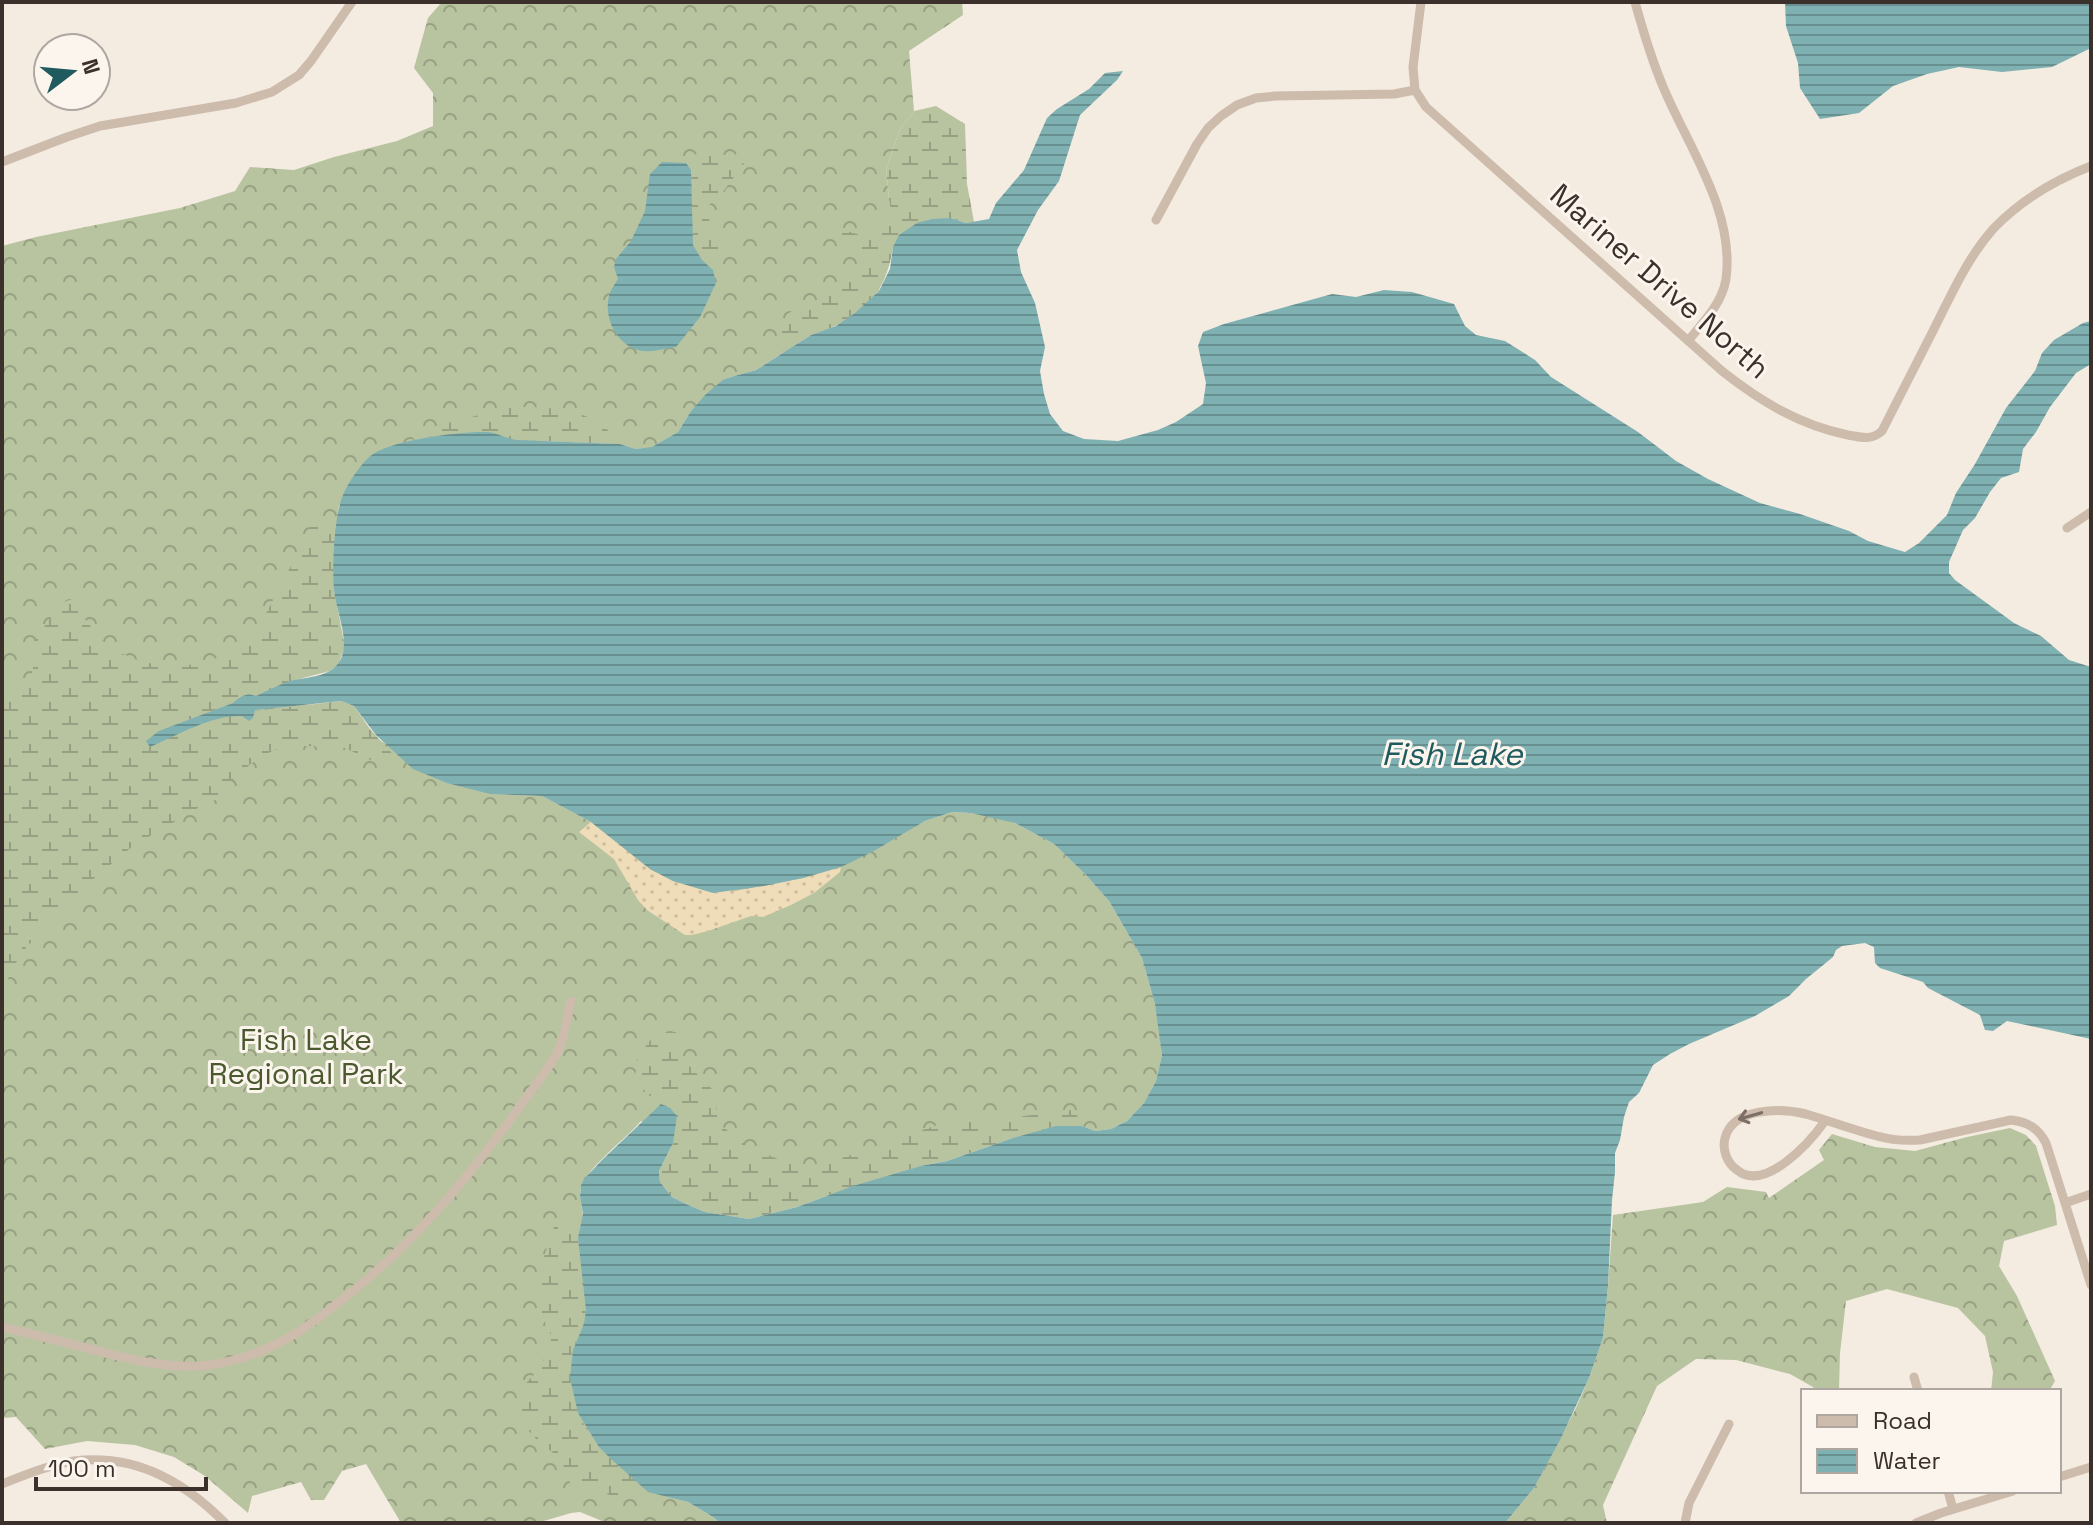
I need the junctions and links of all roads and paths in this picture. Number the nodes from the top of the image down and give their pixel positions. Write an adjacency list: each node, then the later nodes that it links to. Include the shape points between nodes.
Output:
1 (352, 2): 5 (street, via 299,75 272,92 100,126)
2 (1421, 2): 4 (street)
3 (1635, 2): 8 (street, via 1663,88 1706,179 1723,232 1726,281 1713,311)
4 (1415, 90): 7 (street, via 1276,96 1237,105 1208,128); 8 (street, Mariner Drive North, via 1426,107)
5 (2, 162)
6 (2091, 166): 8 (street, Mariner Drive North, via 2042,190 1994,229 1957,282 1882,431 1872,438 1807,424 1774,408)
7 (1156, 220)
8 (1688, 341)
9 (2091, 512): 10 (street)
10 (2067, 528)
11 (571, 1001): 16 (street, via 558,1051 450,1198 389,1262 289,1339 234,1361 166,1366)
12 (1825, 1121): 12 (street, one-way to 12, via 1796,1112 1752,1114 1732,1123 1725,1154 1740,1173 1760,1176 1801,1150); 14 (street, via 1910,1141 2011,1120 2030,1124 2046,1143)
13 (2091, 1194): 14 (street)
14 (2065, 1203): 15 (street)
15 (2091, 1285)
16 (2, 1327)
17 (1914, 1377): 18 (street)
18 (1917, 1389)
19 (1729, 1424): 27 (street, via 1689,1503)
20 (2091, 1467): 21 (street)
21 (2061, 1476)
22 (2, 1484): 26 (street, via 74,1461 136,1465 179,1484)
23 (1949, 1493): 25 (street)
24 (2006, 1493): 25 (street)
25 (1953, 1509): 28 (street)
26 (225, 1523)
27 (1685, 1523)
28 (1916, 1523)

